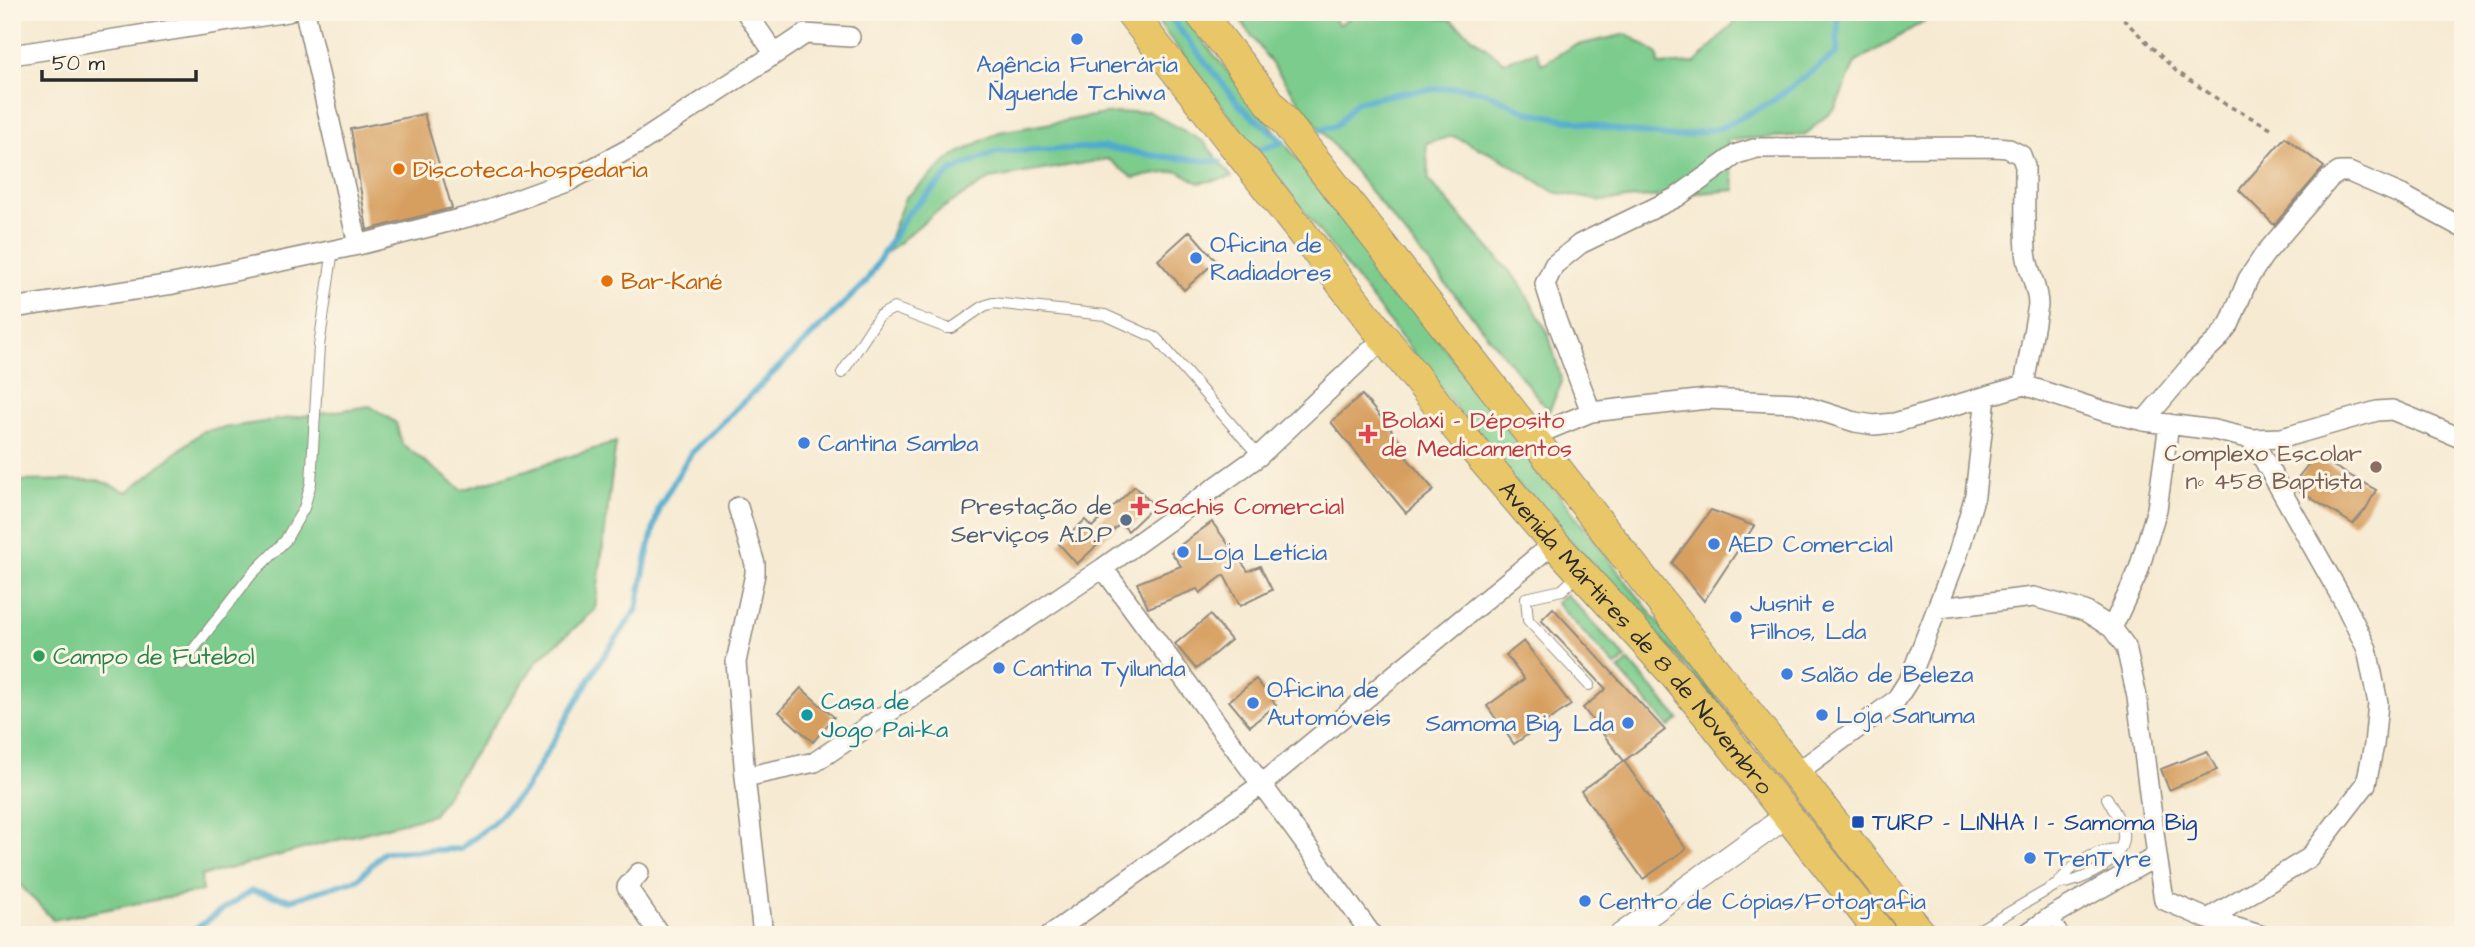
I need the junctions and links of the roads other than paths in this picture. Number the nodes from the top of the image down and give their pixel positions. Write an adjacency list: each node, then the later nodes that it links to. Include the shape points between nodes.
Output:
1 (288, 12): 8 (street)
2 (306, 12): 10 (street)
3 (747, 12): 7 (street)
4 (1130, 12): 13 (main road, Avenida Mártires de 8 de Novembro)
5 (1209, 21): 20 (main road, Avenida Mártires de 8 de Novembro)
6 (850, 37): 7 (street, via 805,34)
7 (775, 54): 10 (street, via 636,145 569,181 475,215)
8 (12, 55)
9 (2463, 228): 18 (street, via 2402,195 2339,172 2264,255 2248,279 2230,323)
10 (358, 244): 11 (street)
11 (333, 249): 12 (street, via 173,284); 32 (lane, via 319,346 311,483 304,508 285,541 251,575)
12 (12, 309)
13 (1384, 338): 23 (street); 25 (main road, Avenida Mártires de 8 de Novembro)
14 (842, 373): 23 (lane, via 879,316 894,308 947,328 993,303 1105,315 1156,338)
15 (2024, 385): 16 (street); 17 (street, via 2038,293 2026,253 2021,155 1996,147 1757,148 1737,154 1677,197 1580,244 1555,265 1545,284); 18 (street)
16 (1986, 397): 17 (street, via 1874,425 1795,403 1707,399); 30 (street, via 1975,495)
17 (1591, 412): 20 (street)
18 (2144, 421): 19 (street)
19 (2169, 424): 21 (street); 31 (street, via 2157,509 2138,572)
20 (1533, 436): 34 (main road, Avenida Mártires de 8 de Novembro)
21 (2252, 439): 22 (street, via 2281,438 2377,411 2392,411); 42 (street, via 2367,649 2378,702 2366,783 2309,858)
22 (2463, 439)
23 (1259, 456): 26 (street)
24 (738, 507): 35 (street, via 755,564 736,662)
25 (1554, 543): 27 (main road, Avenida Mártires de 8 de Novembro); 28 (street)
26 (1103, 568): 35 (street, via 815,762); 36 (street)
27 (1581, 573): 29 (lane, via 1562,590); 38 (main road, Avenida Mártires de 8 de Novembro, via 1671,671)
28 (1510, 580): 29 (lane); 36 (street)
29 (1526, 597): 33 (lane, via 1528,620)
30 (1939, 608): 31 (street, via 2034,597 2085,611); 34 (street, via 1896,700)
31 (2112, 628): 39 (street, via 2126,647 2137,697)
32 (182, 664)
33 (1589, 685)
34 (1795, 774): 49 (main road, Avenida Mártires de 8 de Novembro)
35 (745, 777): 45 (street)
36 (1262, 784): 46 (street); 47 (street)
37 (2107, 798): 50 (lane, via 2122,828 2123,841 2112,860 2074,882 2058,884)
38 (1788, 816): 43 (street); 48 (main road, Avenida Mártires de 8 de Novembro)
39 (2157, 856): 41 (street); 42 (street, via 2164,901)
40 (639, 873): 44 (street, via 627,887)
41 (2052, 916): 51 (street); 52 (lane)
42 (2208, 919): 53 (street)
43 (1622, 934)
44 (660, 935)
45 (762, 935)
46 (1050, 935)
47 (1372, 935)
48 (1882, 935)
49 (1922, 935)
50 (1970, 935)
51 (2025, 935)
52 (2065, 935)
53 (2260, 935)

